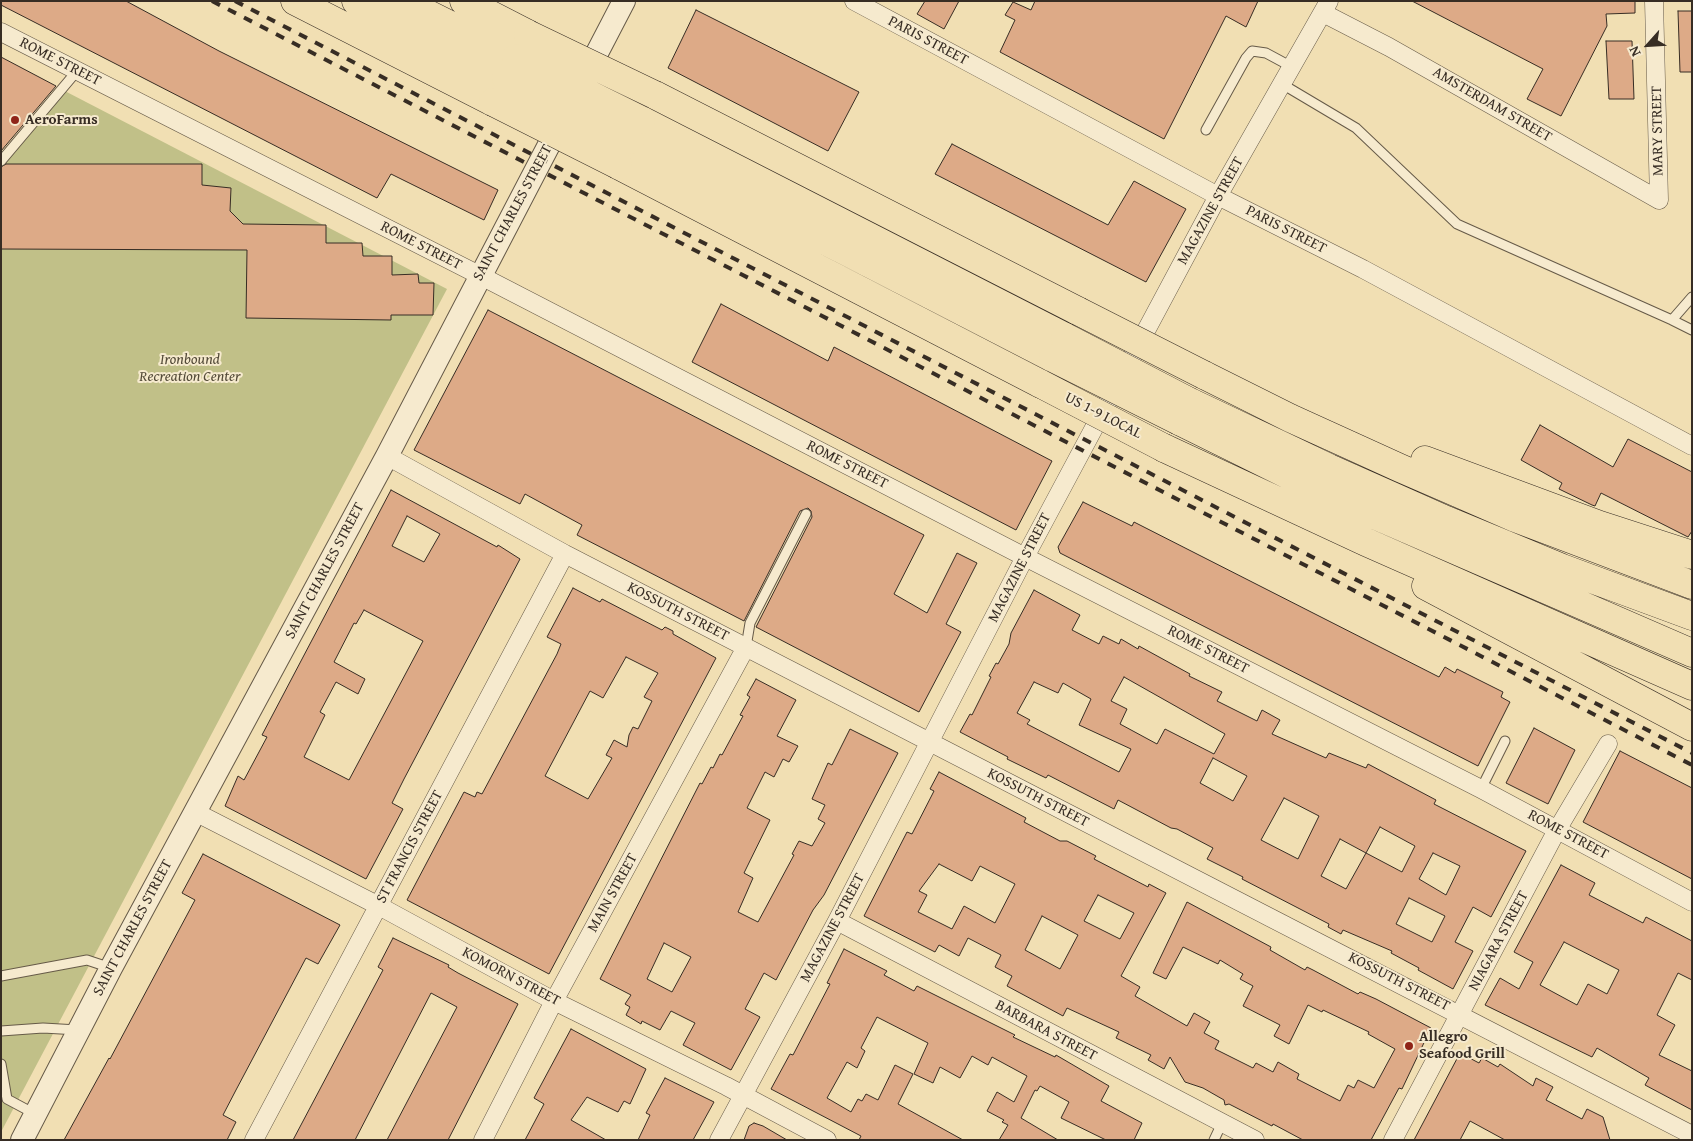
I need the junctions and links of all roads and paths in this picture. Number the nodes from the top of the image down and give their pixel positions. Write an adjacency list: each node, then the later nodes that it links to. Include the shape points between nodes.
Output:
1 (295, 1): 27 (highway, US 1-9 LOCAL, bridge, via 1164,448)
2 (356, 1): 11 (highway)
3 (402, 1): 11 (highway)
4 (464, 1): 22 (highway, bridge)
5 (624, 1): 18 (street, SAINT CHARLES STREET)
6 (854, 1): 16 (street, PARIS STREET)
7 (1654, 1): 17 (street, MARY STREET)
8 (1326, 7): 10 (street, MAGAZINE STREET); 17 (street, AMSTERDAM STREET, via 1389,47)
9 (1, 32): 12 (street, ROME STREET)
10 (1292, 67): 13 (street, MAGAZINE STREET); 14 (lane, via 1266,53 1252,51)
11 (511, 68): 23 (highway, bridge)
12 (77, 71): 15 (lane); 18 (street, ROME STREET)
13 (1282, 84): 16 (street, MAGAZINE STREET); 20 (lane, via 1356,128 1457,224)
14 (1206, 130)
15 (1, 161)
16 (1218, 196): 24 (street, PARIS STREET, via 1363,269); 30 (street, MAGAZINE STREET)
17 (1659, 200)
18 (479, 275): 25 (street, SAINT CHARLES STREET); 30 (street, ROME STREET)
19 (1692, 297): 20 (lane)
20 (1672, 320): 21 (lane)
21 (1692, 330)
22 (1245, 395): 29 (highway, via 1340,425 1503,490); 31 (highway, via 1483,504)
23 (1184, 412): 32 (highway, via 1329,468 1562,568); 34 (highway, via 1344,502)
24 (1692, 446)
25 (387, 456): 28 (street, KOSSUTH STREET); 41 (street, SAINT CHARLES STREET)
26 (806, 514): 33 (lane, via 750,623)
27 (1366, 542): 35 (highway); 36 (highway, via 1417,582)
28 (565, 554): 33 (street, KOSSUTH STREET); 44 (street, ST FRANCIS STREET)
29 (1692, 555)
30 (1025, 557): 38 (street, MAGAZINE STREET); 40 (street, ROME STREET)
31 (1692, 585)
32 (1692, 616)
33 (746, 647): 38 (street, KOSSUTH STREET); 48 (street, MAIN STREET)
34 (1692, 653)
35 (1692, 686)
36 (1692, 727)
37 (1505, 741): 40 (lane)
38 (930, 743): 45 (street, MAGAZINE STREET); 49 (street, KOSSUTH STREET)
39 (1608, 744): 42 (street, NIAGARA STREET)
40 (1481, 788): 42 (street, ROME STREET)
41 (195, 812): 44 (street, KOMORN STREET); 46 (street, SAINT CHARLES STREET)
42 (1557, 830): 43 (street, ROME STREET); 49 (street, NIAGARA STREET)
43 (1692, 902)
44 (378, 906): 48 (street, KOMORN STREET); 58 (street, ST FRANCIS STREET)
45 (837, 921): 53 (street, MAGAZINE STREET); 55 (street, BARBARA STREET)
46 (111, 968): 47 (lane, via 87,960); 50 (street, SAINT CHARLES STREET)
47 (1, 976)
48 (554, 1001): 53 (street, KOMORN STREET); 59 (street, MAIN STREET)
49 (1460, 1014): 56 (street, KOSSUTH STREET); 64 (street, NIAGARA STREET)
50 (79, 1030): 51 (lane); 54 (street, SAINT CHARLES STREET)
51 (1, 1031)
52 (1, 1064): 54 (lane, via 7,1099)
53 (742, 1096): 60 (street, MAGAZINE STREET); 61 (street, KOMORN STREET)
54 (35, 1114): 57 (street, SAINT CHARLES STREET)
55 (1222, 1123): 62 (lane); 63 (street, BARBARA STREET)
56 (1692, 1135)
57 (22, 1140)
58 (254, 1140)
59 (483, 1140)
60 (719, 1140)
61 (827, 1140)
62 (1214, 1140)
63 (1255, 1140)
64 (1393, 1140)

